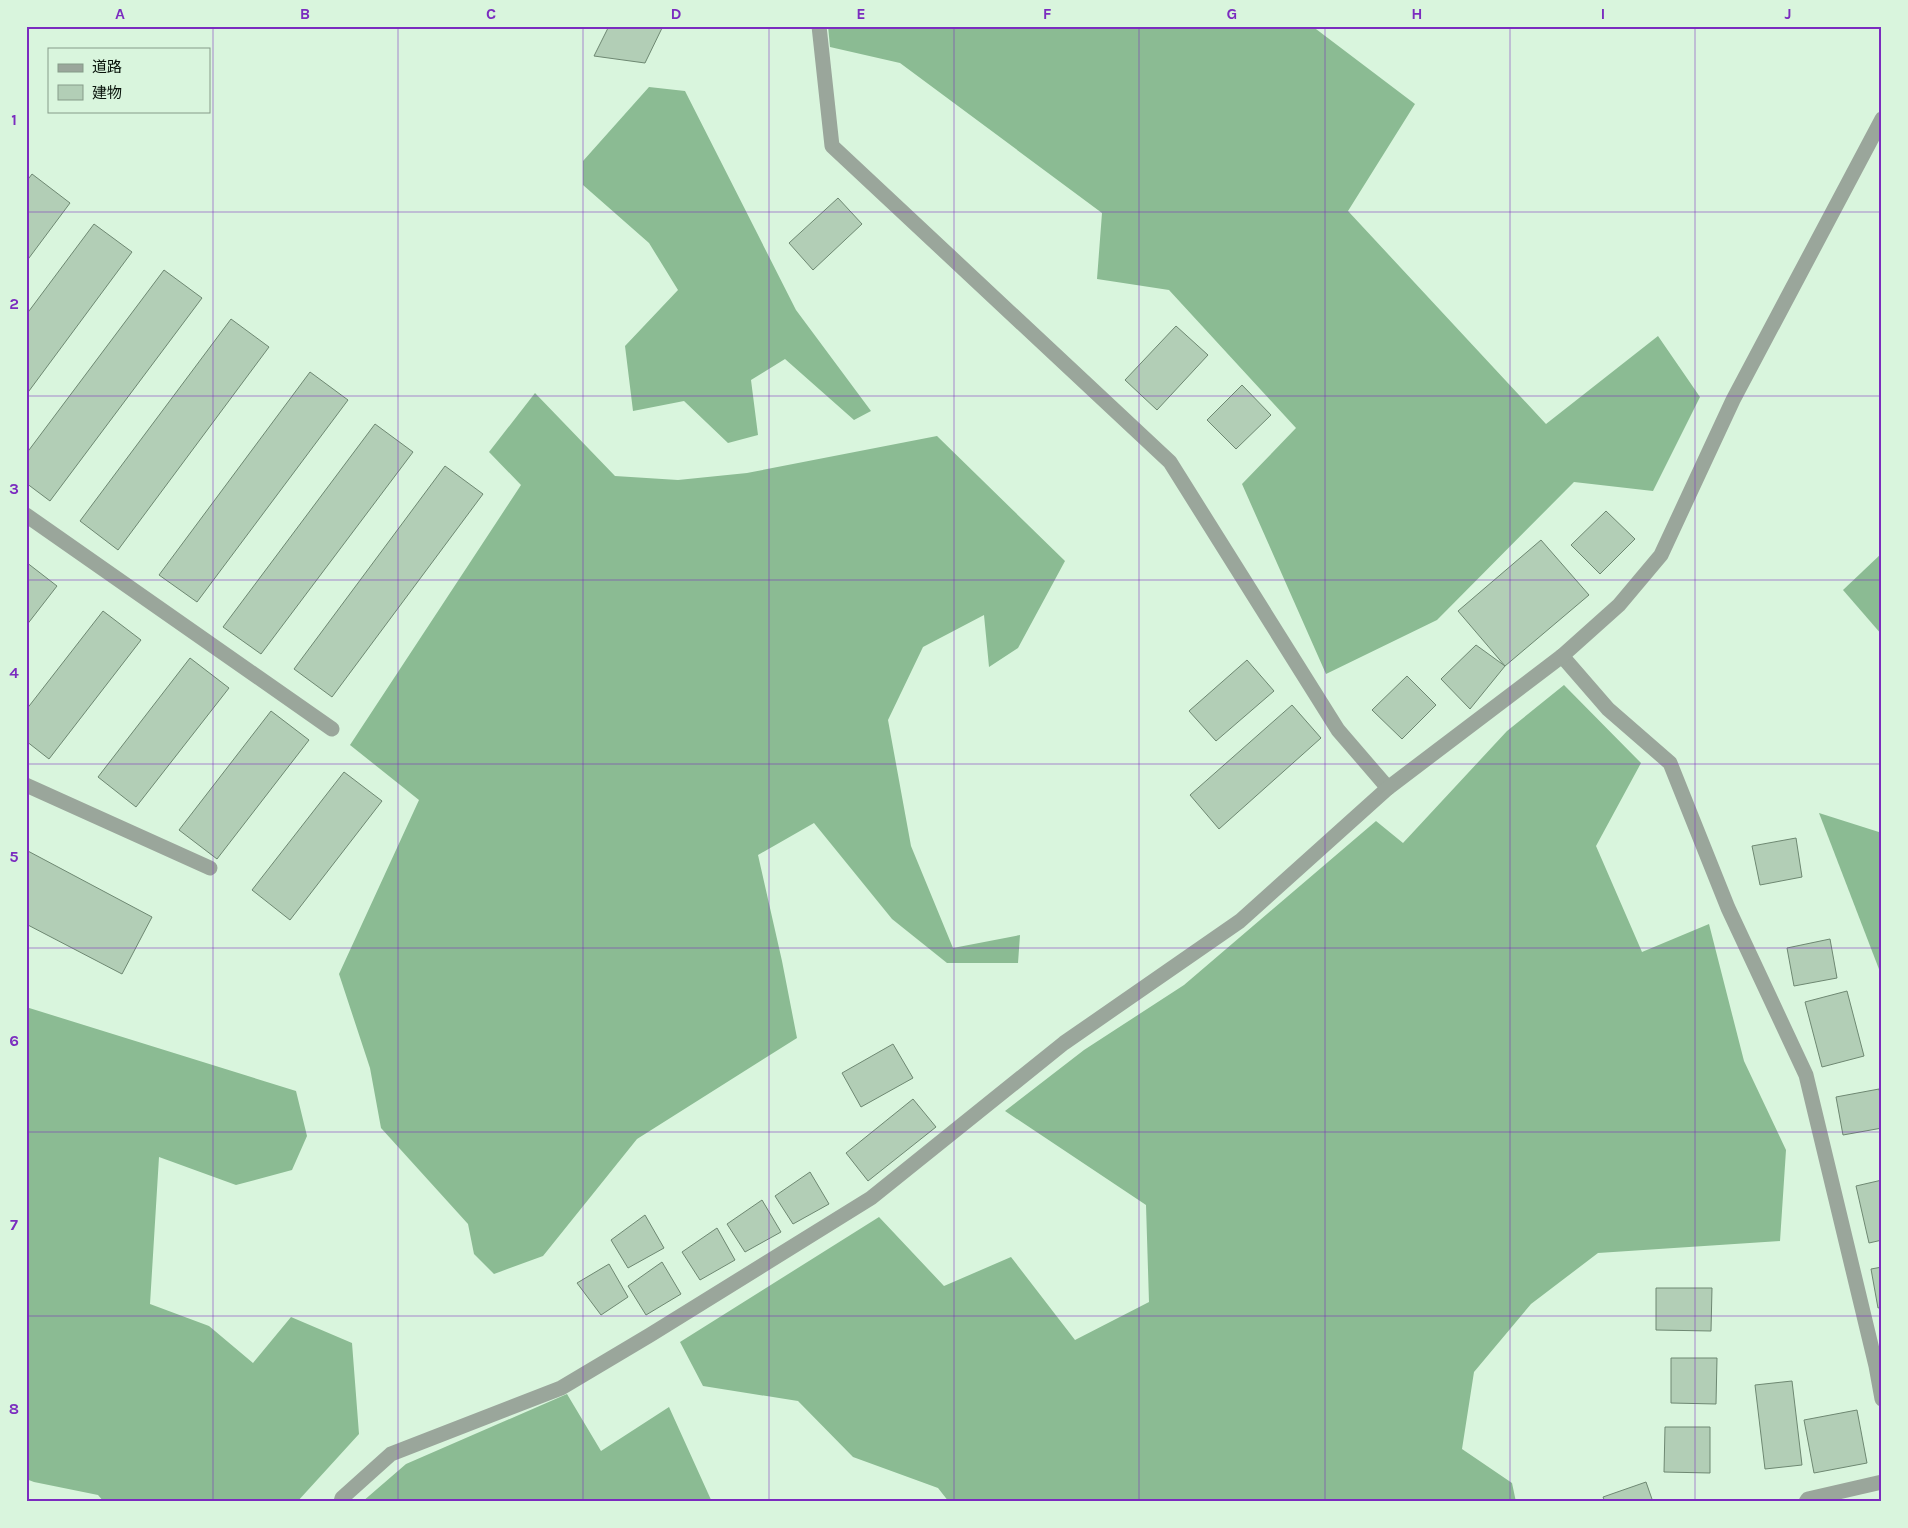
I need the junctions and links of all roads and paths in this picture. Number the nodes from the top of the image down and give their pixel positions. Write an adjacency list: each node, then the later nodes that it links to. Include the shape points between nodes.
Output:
1 (820, 26): 7 (street, via 832,146 1170,462 1338,730)
2 (1882, 118): 4 (street, via 1733,400 1660,555 1619,605)
3 (26, 515): 5 (street)
4 (1562, 656): 7 (street); 9 (street, via 1608,709 1670,764 1728,908 1806,1075)
5 (332, 729)
6 (26, 785): 8 (street)
7 (1388, 788): 11 (street, via 1240,920 1064,1043 870,1198 561,1388 391,1454)
8 (210, 868)
9 (1882, 1399)
10 (1882, 1482): 12 (street, via 1808,1498)
11 (341, 1502)
12 (1806, 1502)

